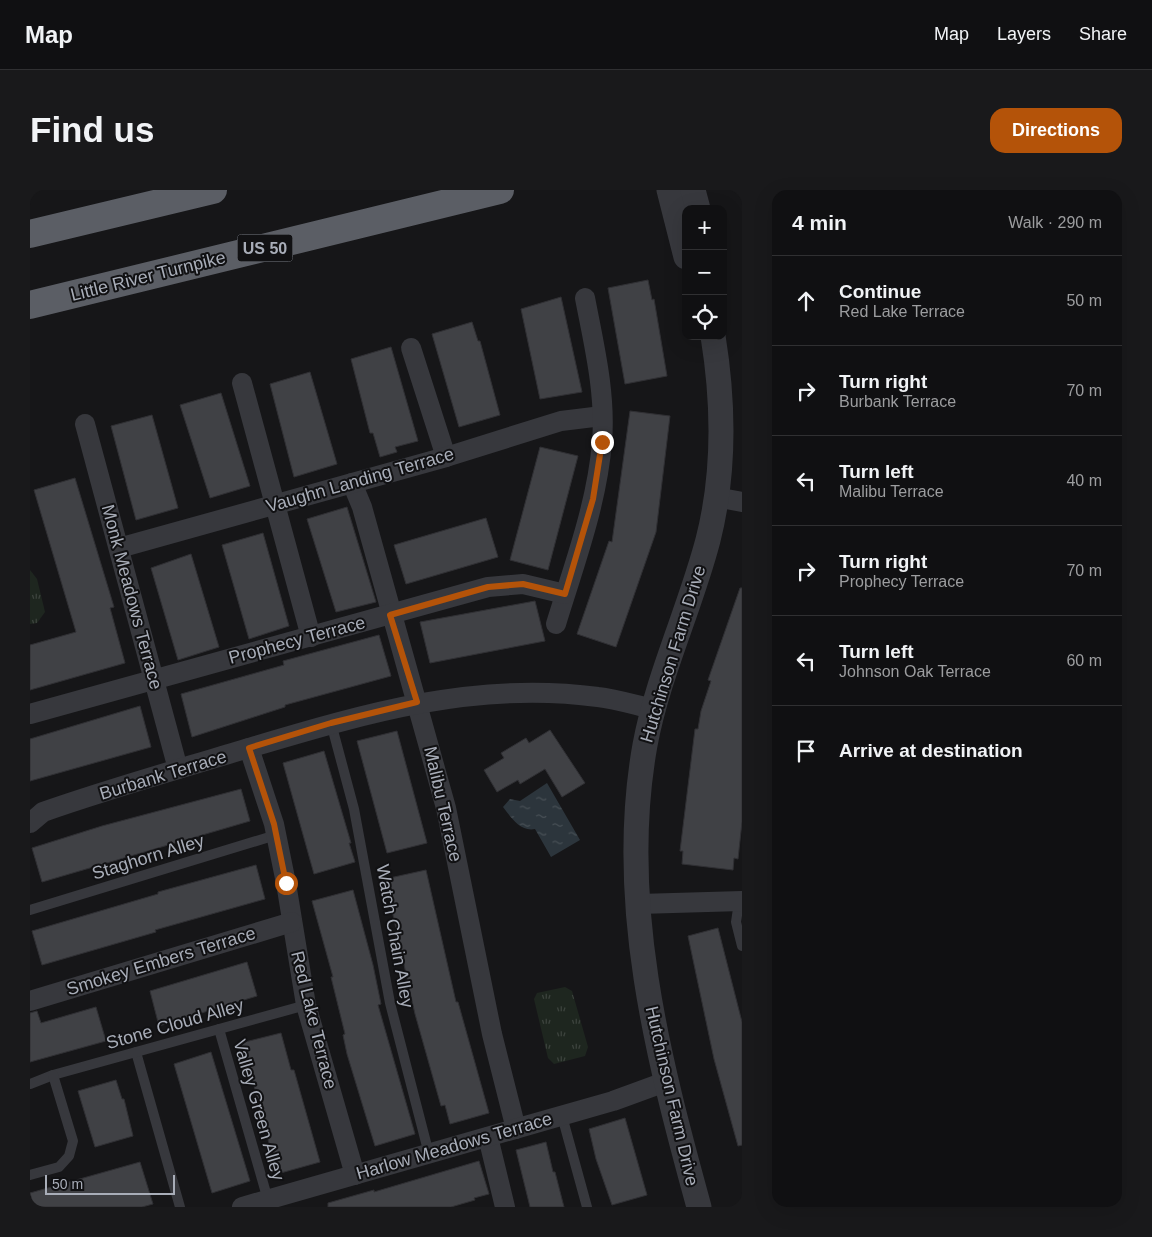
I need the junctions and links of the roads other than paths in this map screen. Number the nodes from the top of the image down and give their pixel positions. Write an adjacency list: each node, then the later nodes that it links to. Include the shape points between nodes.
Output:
1 (500, 190): 9 (highway, Little River Turnpike / US 50)
2 (668, 190): 7 (street)
3 (693, 190): 5 (street)
4 (205, 191): 6 (highway)
5 (697, 205)
6 (30, 234)
7 (684, 250)
8 (586, 298): 13 (street)
9 (30, 305)
10 (713, 340): 17 (street, Hutchinson Farm Drive, via 722,419)
11 (411, 348): 15 (street)
12 (242, 383): 19 (street)
13 (602, 416): 15 (street, Vaughn Landing Terrace, via 561,421); 21 (street, via 602,442 593,499)
14 (85, 424): 20 (street, Monk Meadows Terrace)
15 (446, 456): 16 (street, Vaughn Landing Terrace)
16 (352, 482): 19 (street, Vaughn Landing Terrace); 22 (street, Malibu Terrace, via 362,506)
17 (716, 498): 18 (street); 27 (street, Hutchinson Farm Drive, via 707,541)
18 (742, 502)
19 (275, 504): 20 (street, Vaughn Landing Terrace); 24 (street)
20 (119, 548): 25 (street, Monk Meadows Terrace)
21 (565, 594): 22 (street, Prophecy Terrace, via 523,584 488,587); 23 (street)
22 (390, 615): 24 (street, Prophecy Terrace); 26 (street, Malibu Terrace)
23 (556, 624)
24 (311, 637): 25 (street, Prophecy Terrace)
25 (154, 679): 28 (street, Prophecy Terrace); 31 (street, Monk Meadows Terrace)
26 (417, 702): 27 (street, Burbank Terrace, via 486,693 544,692 598,697); 29 (street, Burbank Terrace); 47 (street, Malibu Terrace, via 446,808 492,1034)
27 (653, 709): 35 (street, Hutchinson Farm Drive, via 640,781)
28 (30, 714)
29 (331, 723): 30 (street, Burbank Terrace); 49 (lane, Watch Chain Alley, via 354,809 390,1003)
30 (249, 748): 31 (street, Burbank Terrace); 33 (street, Red Lake Terrace)
31 (178, 769): 32 (street, Burbank Terrace, via 48,810)
32 (30, 823)
33 (276, 835): 36 (lane, Staghorn Alley); 37 (street, Red Lake Terrace)
34 (740, 901): 35 (street); 38 (lane, via 736,922)
35 (639, 904): 44 (street, Hutchinson Farm Drive, via 650,1004)
36 (30, 910)
37 (292, 922): 39 (street, Smokey Embers Terrace); 40 (street, Red Lake Terrace)
38 (742, 946)
39 (30, 1001)
40 (306, 1004): 41 (lane, Stone Cloud Alley); 51 (street, Red Lake Terrace)
41 (219, 1029): 42 (lane, Stone Cloud Alley); 52 (lane, Valley Green Alley)
42 (136, 1052): 43 (lane, Stone Cloud Alley); 53 (lane)
43 (53, 1075): 45 (lane, Stone Cloud Alley); 50 (lane, via 73,1140 69,1156 59,1167)
44 (665, 1082): 46 (street, Harlow Meadows Terrace); 56 (street, Hutchinson Farm Drive)
45 (30, 1084)
46 (562, 1116): 47 (street, Harlow Meadows Terrace); 55 (lane)
47 (516, 1129): 48 (street, Harlow Meadows Terrace)
48 (488, 1138): 49 (street, Harlow Meadows Terrace); 54 (street)
49 (430, 1154): 51 (street, Harlow Meadows Terrace)
50 (30, 1175)
51 (355, 1175): 52 (street, Harlow Meadows Terrace)
52 (255, 1204)
53 (180, 1207)
54 (505, 1207)
55 (587, 1207)
56 (699, 1207)

